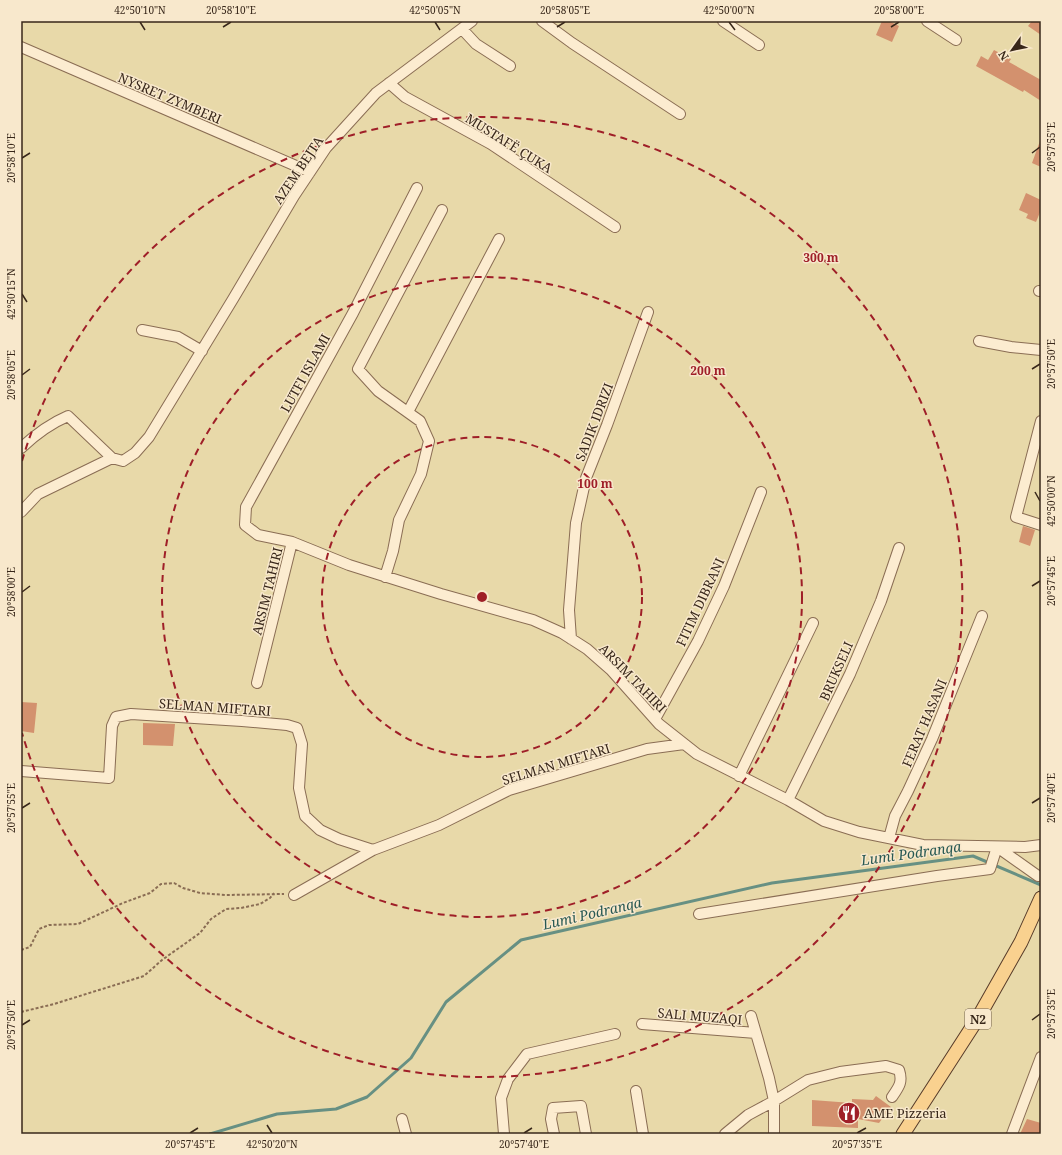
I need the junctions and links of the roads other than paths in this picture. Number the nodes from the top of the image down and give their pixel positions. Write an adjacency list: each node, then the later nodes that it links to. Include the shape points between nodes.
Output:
1 (472, 21): 5 (street, AZEM BEJTA)
2 (542, 21): 11 (street)
3 (723, 21): 7 (street)
4 (926, 21): 6 (street)
5 (462, 29): 9 (street, via 476,44); 10 (street, AZEM BEJTA)
6 (956, 40)
7 (759, 45)
8 (21, 47): 12 (street, NYSRET ZYMBERI)
9 (510, 66)
10 (389, 83): 12 (street, AZEM BEJTA, via 376,93 326,148); 15 (street, MUSTAFË ÇUKA, via 405,97 491,144)
11 (680, 114)
12 (310, 172): 21 (street, AZEM BEJTA)
13 (417, 188): 29 (street, LUTFI ISLAMI, via 353,313 246,507 245,525 258,535)
14 (442, 210): 22 (street, via 358,369 378,391)
15 (615, 227)
16 (499, 239): 22 (street)
17 (648, 312): 34 (street, SADIK IDRIZI, via 586,478 576,524 569,610)
18 (142, 330): 21 (street, via 178,337)
19 (978, 341): 20 (street)
20 (1041, 350)
21 (202, 351): 25 (street, AZEM BEJTA, via 140,448 123,461)
22 (408, 412): 31 (street, via 420,421 429,441 421,474 400,520)
23 (1041, 421): 28 (street, via 1016,517)
24 (21, 448): 25 (street, via 53,422 68,416)
25 (112, 458): 27 (street, AZEM BEJTA, via 38,494)
26 (761, 492): 36 (street, FITIM DIBRANI, via 724,586 698,641)
27 (21, 512)
28 (1041, 525)
29 (292, 542): 31 (street, ARSIM TAHIRI); 35 (street, ARSIM TAHIRI)
30 (899, 548): 40 (street, BRUKSELI, via 881,601 850,674)
31 (386, 577): 34 (street, ARSIM TAHIRI, via 533,620)
32 (982, 616): 41 (street, FERAT HASANI, via 932,739 895,816)
33 (813, 623): 39 (street)
34 (571, 638): 36 (street, ARSIM TAHIRI, via 611,670)
35 (257, 683)
36 (654, 719): 37 (street, ARSIM TAHIRI)
37 (684, 744): 39 (street, ARSIM TAHIRI, via 697,754); 44 (street, SELMAN MIFTARI, via 646,749 509,790 439,825)
38 (21, 771): 44 (street, SELMAN MIFTARI, via 109,778 112,726 116,717 131,714 287,725 297,728 302,744 299,788 304,816 320,830)
39 (739, 776): 40 (street, ARSIM TAHIRI)
40 (788, 800): 41 (street, ARSIM TAHIRI, via 824,821)
41 (889, 838): 43 (street, ARSIM TAHIRI, via 923,845)
42 (1041, 845): 43 (street, ARSIM TAHIRI)
43 (997, 846): 45 (street); 48 (street, via 990,869)
44 (373, 850): 46 (street, SELMAN MIFTARI)
45 (1038, 876)
46 (294, 895)
47 (1041, 898): 65 (main road, N2, via 1021,942 978,1018)
48 (699, 914)
49 (751, 1016): 51 (street, SALI MUZAQI)
50 (642, 1024): 51 (street, SALI MUZAQI)
51 (756, 1033): 56 (street, SALI MUZAQI)
52 (615, 1034): 59 (street, via 527,1054 508,1079 500,1098)
53 (1041, 1057): 66 (street)
54 (636, 1091): 62 (street)
55 (892, 1097): 56 (street, via 901,1078 899,1070 886,1066 840,1072 808,1080)
56 (774, 1101): 63 (street, via 748,1115); 64 (street, SALI MUZAQI)
57 (402, 1119): 58 (street)
58 (406, 1134)
59 (504, 1134)
60 (554, 1134): 61 (street, via 551,1118 553,1108 581,1106)
61 (586, 1134)
62 (643, 1134)
63 (725, 1134)
64 (774, 1134)
65 (903, 1134)
66 (1012, 1134)

